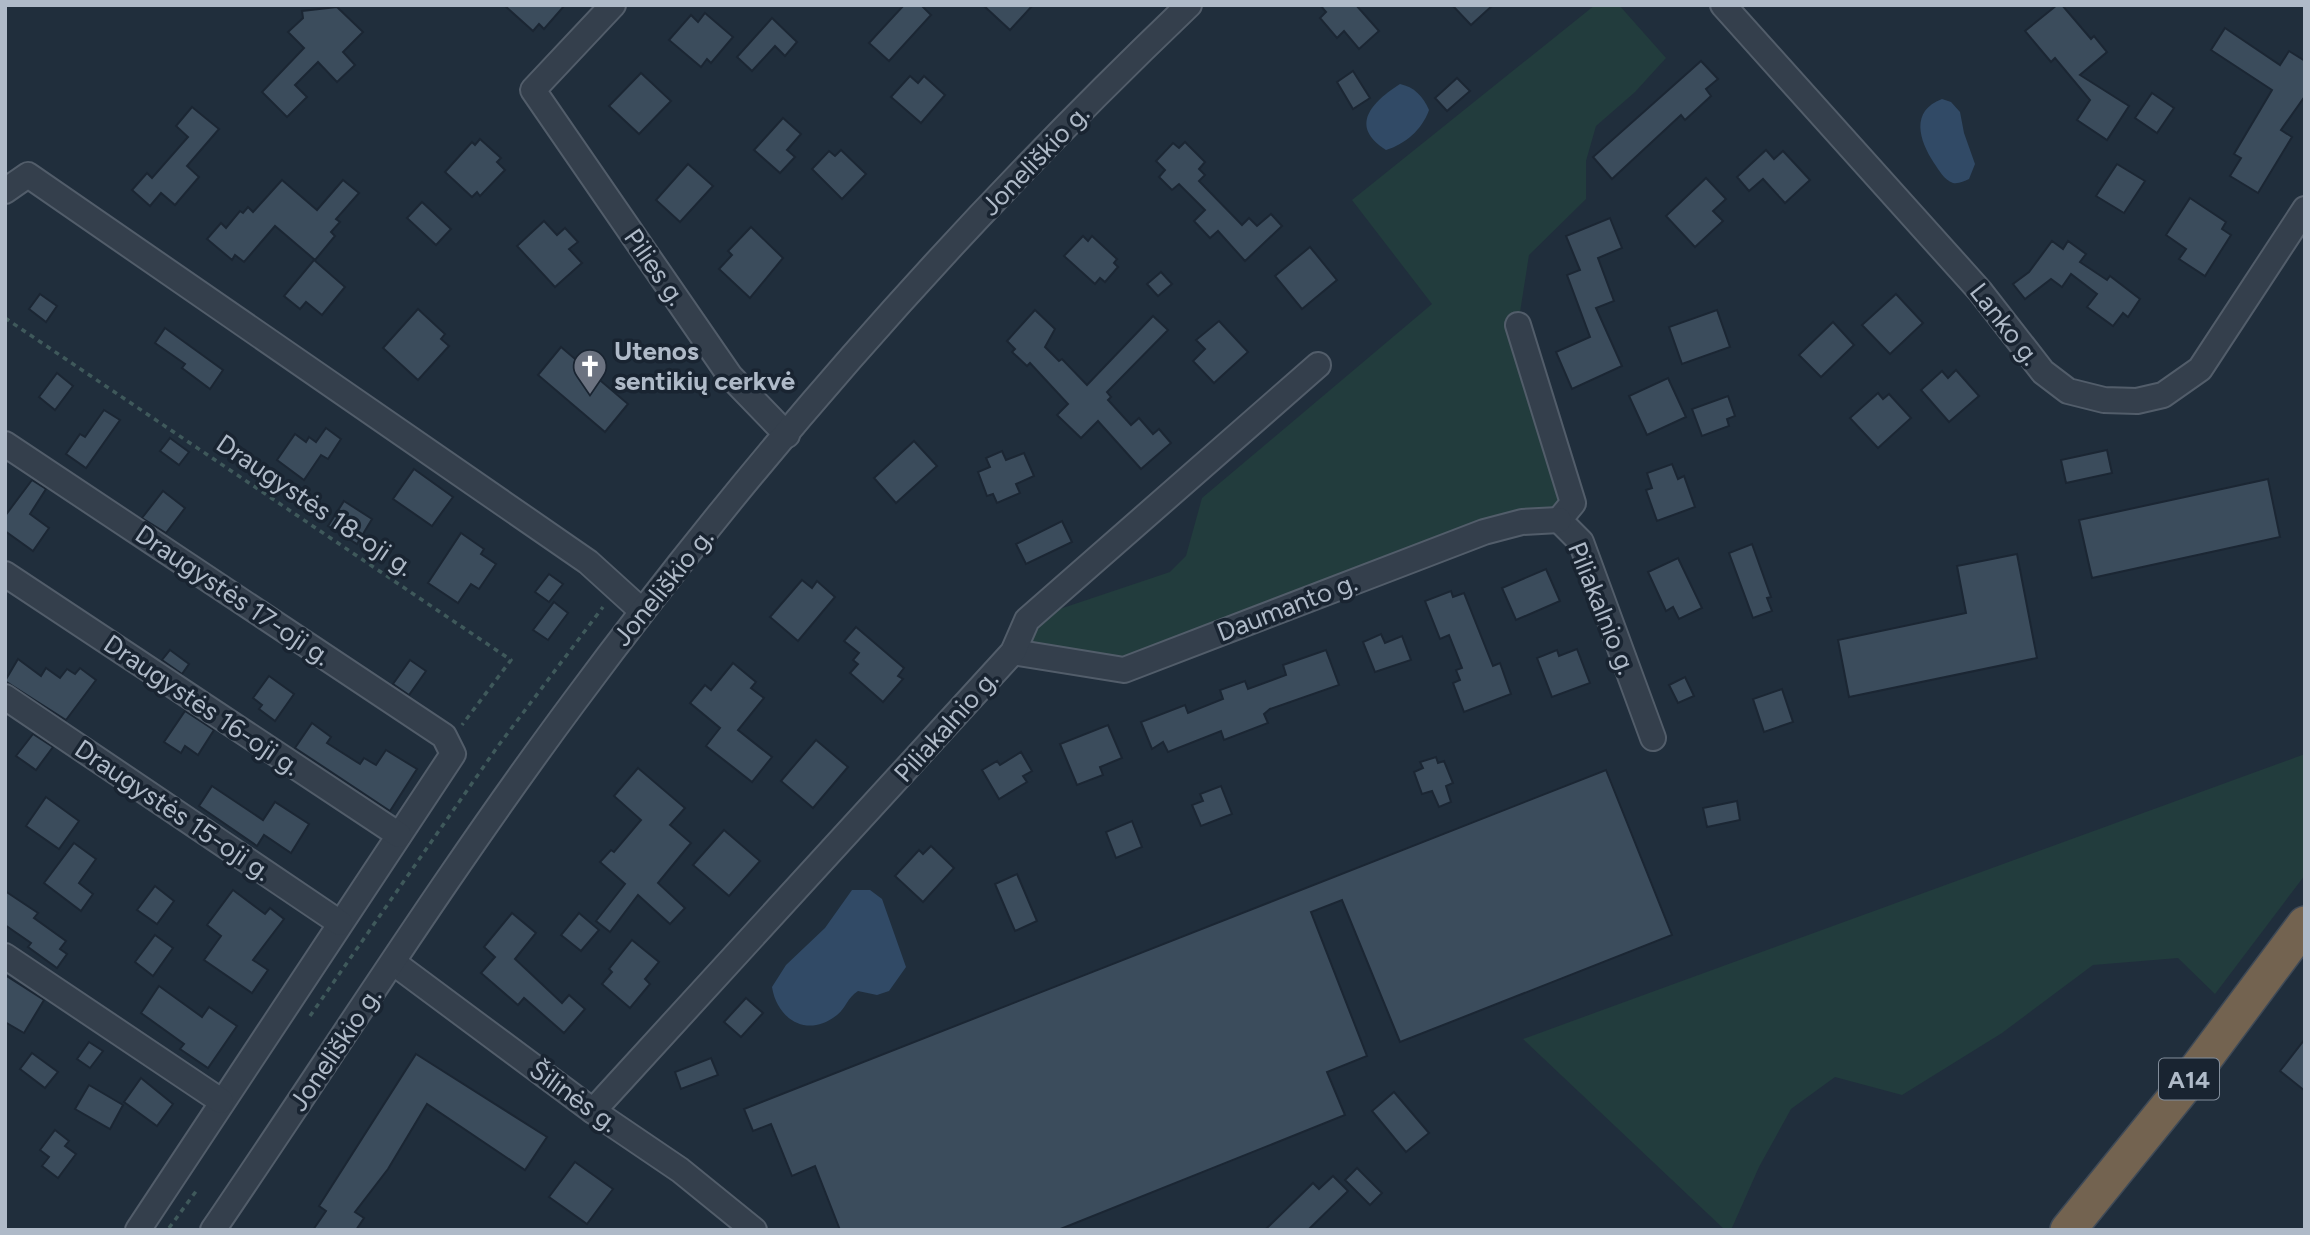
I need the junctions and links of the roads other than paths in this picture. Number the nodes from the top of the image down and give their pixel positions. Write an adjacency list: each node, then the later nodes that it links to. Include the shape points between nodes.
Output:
1 (613, 5): 8 (street, Pilies g., via 533,90 730,376)
2 (1189, 5): 8 (street, Joneliškio g., via 910,289)
3 (1723, 5): 5 (street, Lanko g., via 1980,291 2043,372 2068,391 2104,400 2137,401 2163,395 2200,369)
4 (5, 191): 12 (street, via 28,175 576,554)
5 (2305, 209)
6 (1518, 325): 10 (street, Piliakalnio g., via 1573,503)
7 (1318, 365): 13 (street, Piliakalnio g., via 1027,620)
8 (787, 435): 12 (street, Joneliškio g.)
9 (5, 444): 16 (street, Draugystės 17-oji g., via 444,736 453,754)
10 (1559, 520): 13 (street, Daumanto g., via 1522,522 1484,532 1124,670); 15 (street, Piliakalnio g., via 1581,542)
11 (5, 574): 16 (street, Draugystės 16-oji g.)
12 (642, 611): 20 (street, Joneliškio g., via 526,769)
13 (1013, 652): 22 (street, Piliakalnio g.)
14 (5, 696): 17 (street, Draugystės 15-oji g.)
15 (1653, 738)
16 (398, 835): 17 (street)
17 (340, 923): 21 (street)
18 (2305, 923): 26 (highway, A14, via 2190,1078)
19 (6, 958): 21 (street)
20 (394, 963): 22 (street, Šilinės g.); 24 (street, Joneliškio g.)
21 (221, 1101): 23 (street)
22 (593, 1111): 25 (street, Šilinės g., via 680,1170)
23 (138, 1230)
24 (214, 1230)
25 (754, 1230)
26 (2068, 1230)

